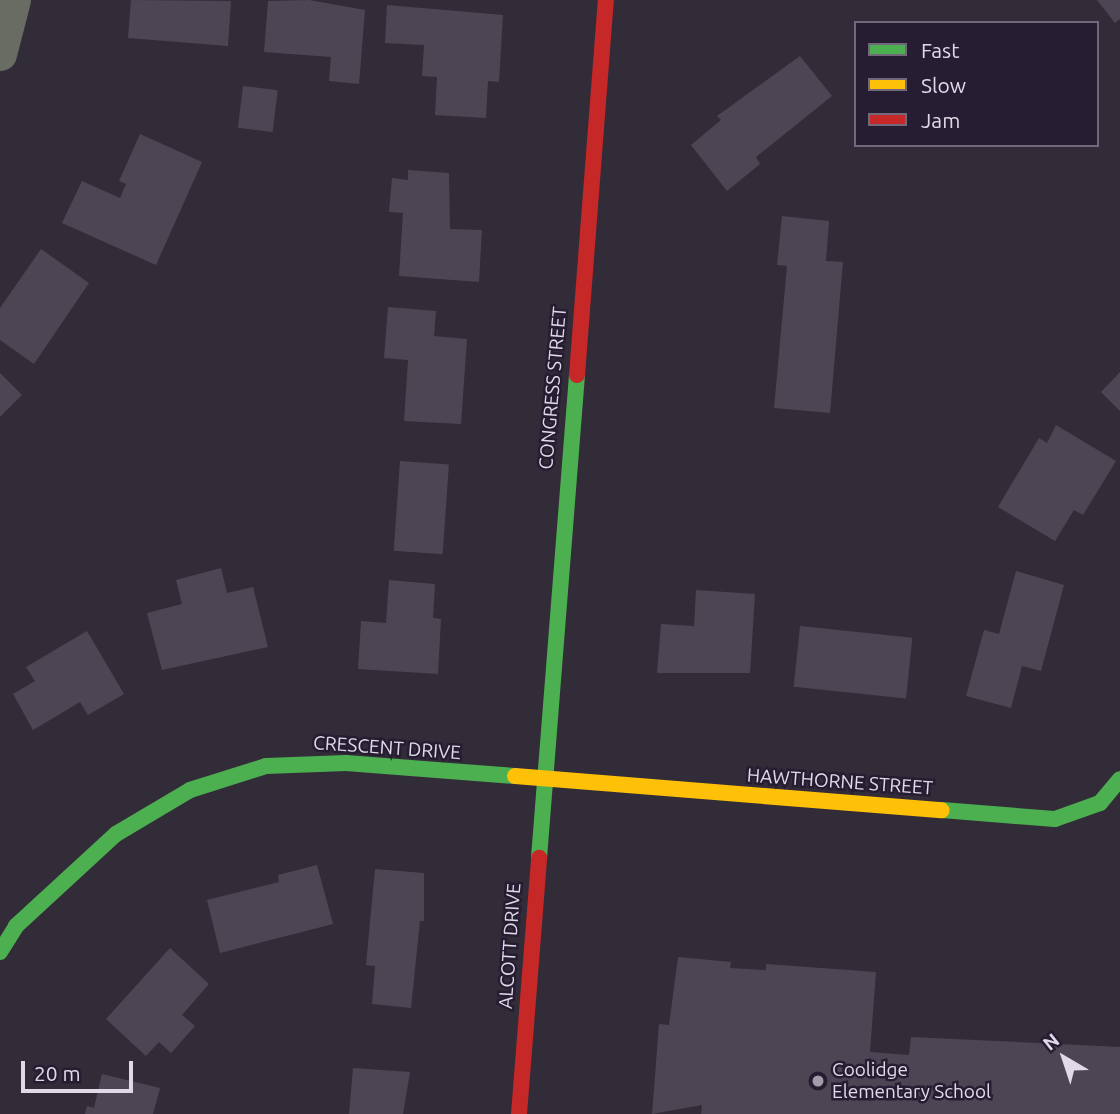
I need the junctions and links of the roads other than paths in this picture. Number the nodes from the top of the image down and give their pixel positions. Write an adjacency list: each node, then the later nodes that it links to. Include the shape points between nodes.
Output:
1 (14, 0): 3 (street)
2 (606, 0): 5 (street, CONGRESS STREET)
3 (0, 54)
4 (1120, 779): 5 (street, HAWTHORNE STREET, via 1100,803 1055,820)
5 (543, 780): 6 (street, CRESCENT DRIVE, via 346,764 266,766 231,775 180,795 116,834 16,926); 7 (street, ALCOTT DRIVE)
6 (0, 952)
7 (519, 1114)

